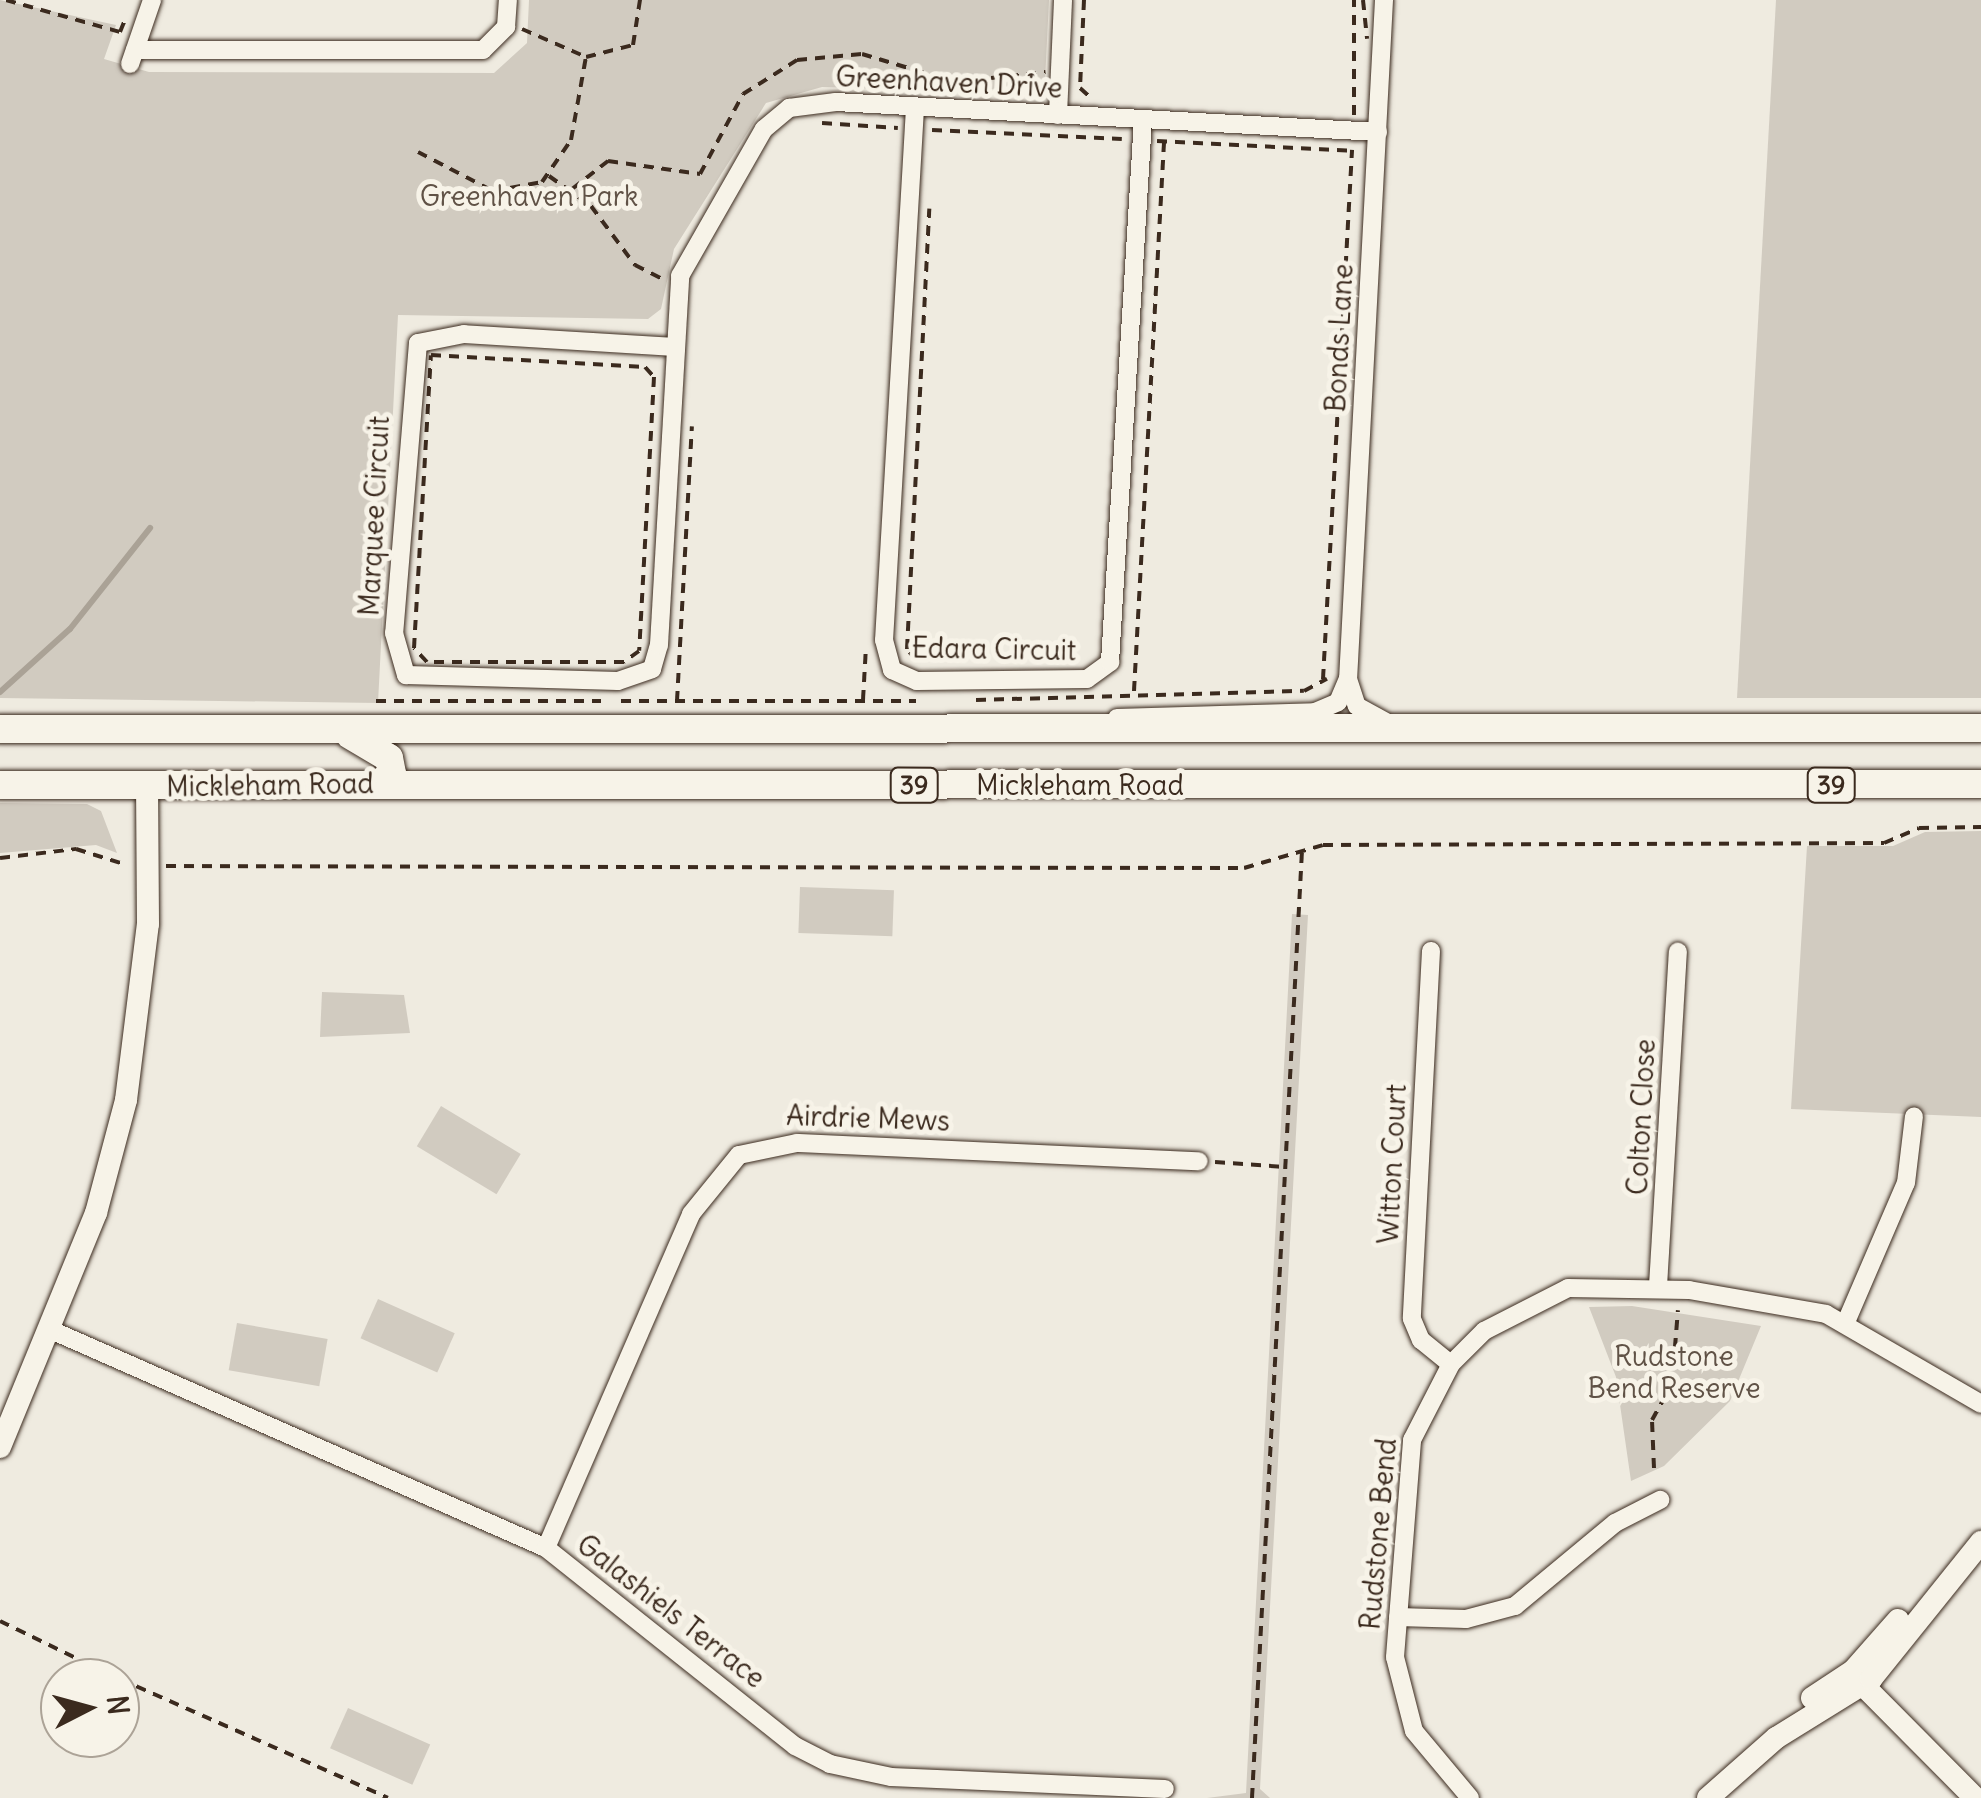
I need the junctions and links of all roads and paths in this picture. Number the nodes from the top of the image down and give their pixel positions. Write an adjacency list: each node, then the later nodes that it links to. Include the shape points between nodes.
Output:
1 (6, 0): 9 (path, via 120,32 125,17)
2 (152, 0): 9 (street)
3 (508, 0): 10 (street)
4 (640, 0): 11 (path, via 633,44)
5 (1063, 0): 18 (street)
6 (1084, 0): 14 (path, via 1080,88)
7 (1354, 0): 17 (path)
8 (1384, 0): 24 (street, Bonds Lane)
9 (144, 23): 10 (street, via 133,57 483,50)
10 (506, 28): 11 (path)
11 (586, 57): 31 (path, via 575,129)
12 (958, 82): 13 (path)
13 (957, 94)
14 (1107, 98)
15 (915, 108): 18 (street, Greenhaven Drive); 21 (street, Edara Circuit); 33 (street, Greenhaven Drive, via 813,102 775,117)
16 (1335, 110): 17 (path)
17 (1354, 111): 23 (path)
18 (1058, 116): 19 (street, Greenhaven Drive)
19 (1143, 120): 23 (street, Greenhaven Drive); 25 (street, Edara Circuit)
20 (810, 124): 21 (path)
21 (913, 129): 22 (path); 25 (street, Edara Circuit, via 884,640 892,670 918,681 1087,679 1110,662)
22 (933, 130): 25 (path); 27 (path)
23 (1353, 130): 24 (street, Greenhaven Drive); 28 (path)
24 (1378, 132): 40 (street, Bonds Lane)
25 (1133, 140): 26 (path); 30 (path)
26 (1164, 142): 28 (path); 41 (path)
27 (932, 150)
28 (1352, 151): 39 (path)
29 (418, 152): 31 (path, via 500,192)
30 (1122, 159)
31 (548, 176): 33 (path, via 586,200 634,266)
32 (930, 190): 38 (path, via 906,649 919,662)
33 (679, 283): 34 (street, Greenhaven Drive)
34 (675, 347): 37 (street, Greenhaven Drive); 37 (street, Marquee Circuit, via 453,334 418,343 394,634 397,663 420,681 631,680 652,669)
35 (644, 367): 35 (path, via 654,376 639,651 624,662 427,662 414,648 431,355)
36 (693, 405): 42 (path)
37 (659, 646)
38 (937, 662)
39 (1323, 679): 40 (path); 41 (path, via 1304,691)
40 (1348, 679): 48 (street, via 1338,702 1315,712 1145,714); 49 (street, via 1361,710)
41 (1134, 692): 44 (path)
42 (678, 700): 43 (path); 45 (path)
43 (936, 700)
44 (972, 700)
45 (376, 701)
46 (0, 728): 47 (main road, Mickleham Road / 39)
47 (279, 728): 48 (main road, Mickleham Road / 39); 51 (main road, via 373,742 392,770)
48 (1062, 728): 49 (main road, Mickleham Road / 39)
49 (1411, 728): 50 (main road, Mickleham Road / 39)
50 (1981, 728)
51 (378, 784): 52 (main road, Mickleham Road / 39); 54 (main road, Mickleham Road / 39)
52 (1981, 784)
53 (0, 786): 54 (main road, Mickleham Road / 39)
54 (147, 786): 58 (street)
55 (1981, 828): 56 (path, via 1919,828 1884,843)
56 (1302, 849): 58 (path, via 1244,868); 63 (path)
57 (0, 858): 58 (path, via 76,849)
58 (148, 866): 67 (street, via 126,1100)
59 (1431, 951): 68 (street, Witton Court, via 1412,1318 1421,1340)
60 (1678, 952): 64 (street, Colton Close)
61 (1914, 1116): 66 (street, via 1906,1183)
62 (1199, 1161): 63 (path); 74 (street, Airdrie Mews, via 797,1142 739,1156 690,1214)
63 (1285, 1167): 82 (path)
64 (1658, 1286): 66 (street, Rudstone Bend); 68 (street, Rudstone Bend, via 1606,1282 1544,1294)
65 (1678, 1310): 71 (path, via 1672,1384 1651,1426)
66 (1846, 1322): 69 (street, Rudstone Bend)
67 (52, 1330): 70 (street); 74 (street, Galashiels Terrace)
68 (1451, 1364): 75 (street, Rudstone Bend, via 1412,1440)
69 (1981, 1404)
70 (0, 1447)
71 (1654, 1468)
72 (1660, 1500): 75 (street, via 1615,1524 1515,1606 1466,1619)
73 (1981, 1542): 78 (street, via 1924,1605 1887,1629)
74 (546, 1548): 80 (street, Galashiels Terrace, via 795,1746 830,1764 891,1777)
75 (1398, 1617): 83 (street, Rudstone Bend, via 1406,1714)
76 (0, 1621): 77 (path)
77 (76, 1658)
78 (1861, 1679): 84 (street, via 1776,1738); 85 (street)
79 (140, 1688): 81 (path)
80 (1165, 1790)
81 (388, 1798)
82 (1252, 1798)
83 (1470, 1798)
84 (1708, 1798)
85 (1975, 1798)

